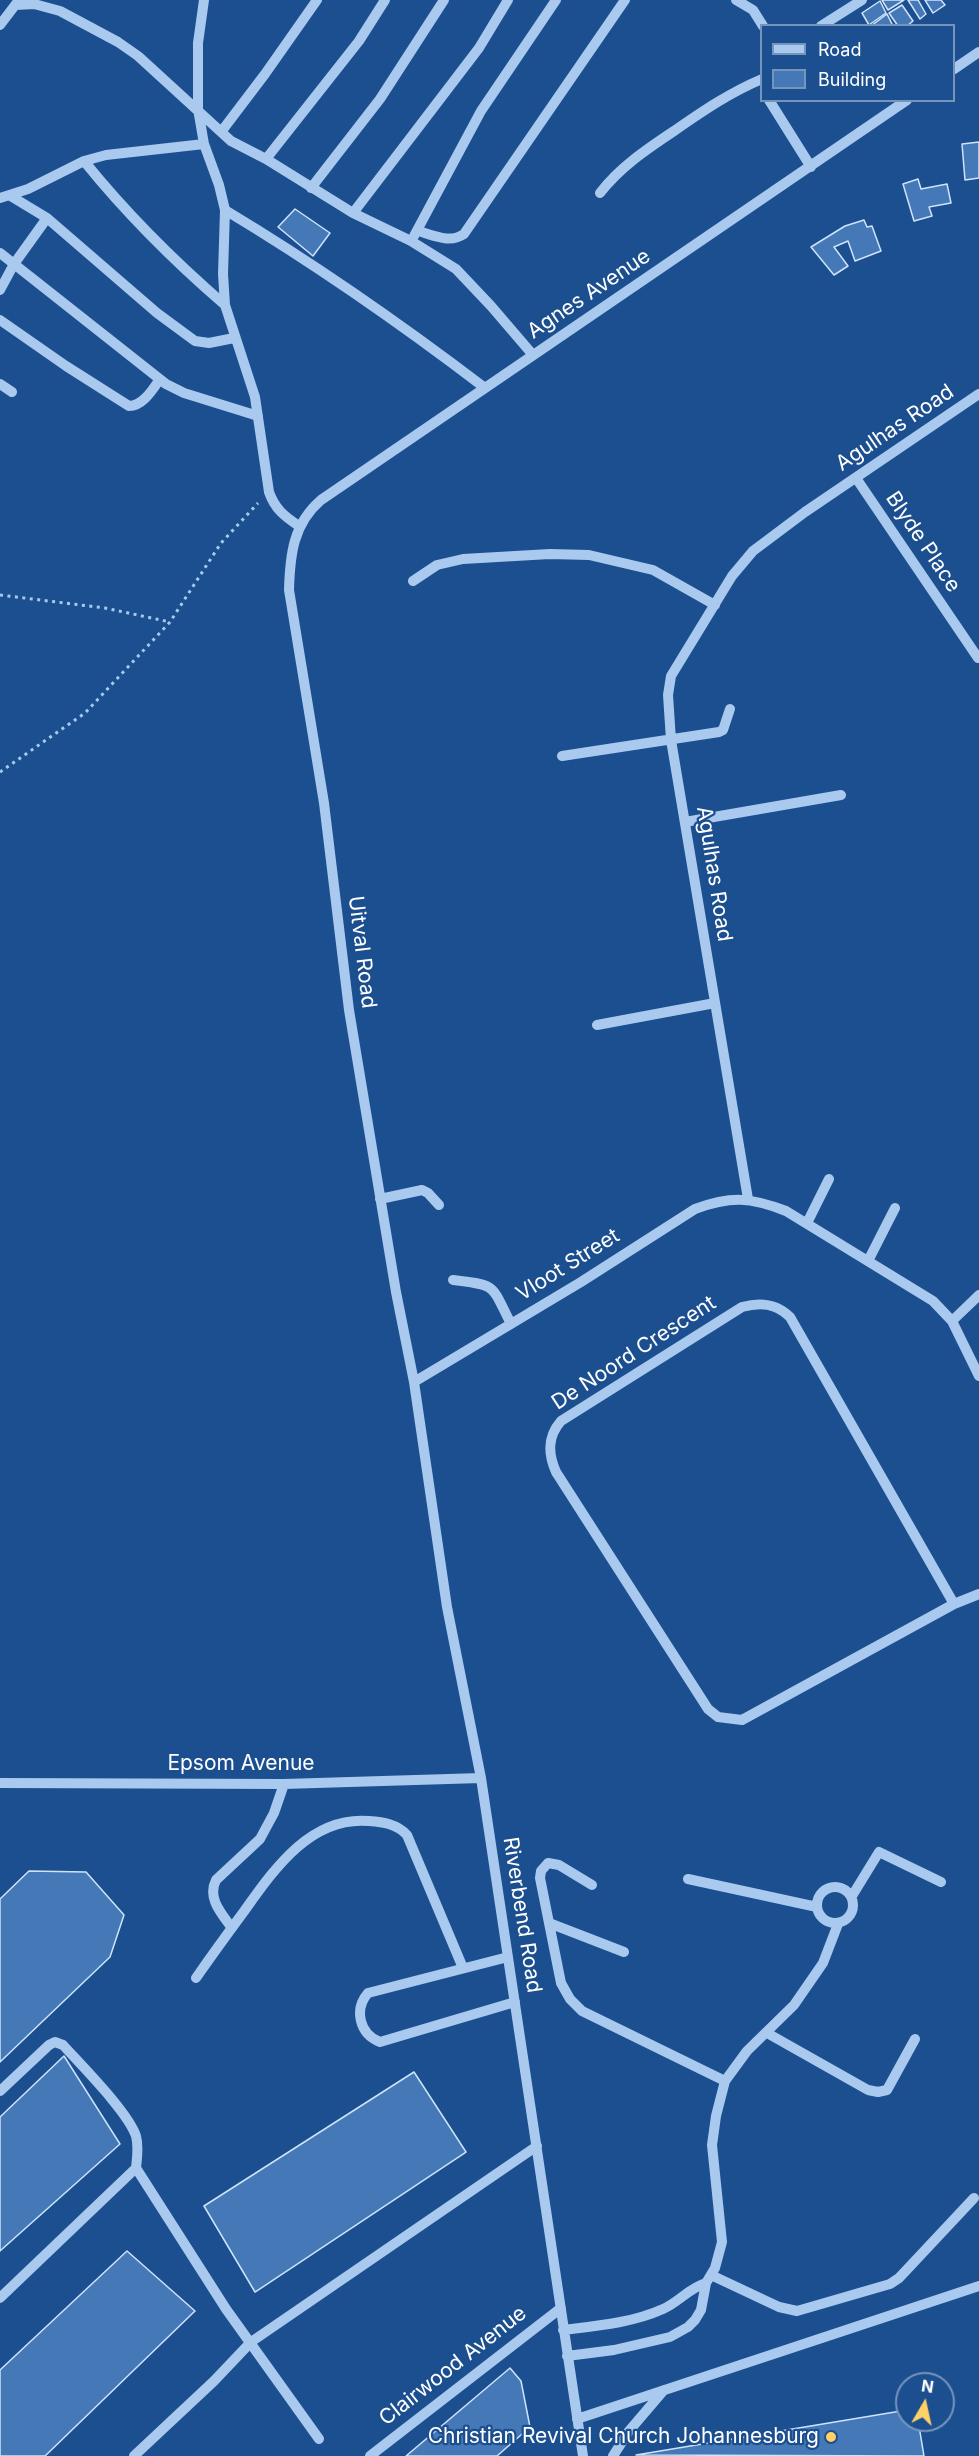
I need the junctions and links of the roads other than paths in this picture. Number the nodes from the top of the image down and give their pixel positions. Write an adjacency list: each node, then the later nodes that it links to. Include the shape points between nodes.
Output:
1 (204, 0): 20 (street, via 198,43)
2 (317, 0): 21 (street)
3 (385, 0): 23 (street, via 359,41)
4 (444, 0): 26 (street, via 380,99)
5 (508, 0): 30 (street, via 480,48)
6 (556, 0): 32 (street, via 481,111)
7 (625, 0): 32 (street, via 464,234 448,239)
8 (736, 0): 11 (street)
9 (862, 0): 13 (street)
10 (17, 3): 14 (street); 20 (street, via 54,9 97,29 138,56)
11 (752, 3): 12 (street)
12 (762, 24)
13 (824, 24)
14 (0, 25)
15 (979, 52): 16 (street)
16 (955, 68)
17 (760, 80): 27 (street, via 701,111 623,168)
18 (770, 102): 25 (street)
19 (904, 102): 25 (street, Agnes Avenue)
20 (198, 109): 21 (street); 22 (street)
21 (221, 132): 23 (street)
22 (204, 144): 24 (street); 29 (street)
23 (266, 159): 26 (street)
24 (84, 161): 28 (street); 37 (street, via 157,242)
25 (811, 166): 40 (street, Agnes Avenue)
26 (311, 188): 30 (street)
27 (600, 193)
28 (5, 197): 31 (street)
29 (225, 210): 37 (street); 43 (street, via 377,308)
30 (353, 213): 33 (street)
31 (47, 218): 35 (street); 39 (street, via 195,341 209,343)
32 (418, 231): 33 (street)
33 (411, 241): 40 (street, via 456,269)
34 (0, 253): 35 (street)
35 (14, 264): 36 (street); 41 (street)
36 (0, 290)
37 (225, 305): 39 (street)
38 (0, 320): 41 (street, via 129,406 141,402)
39 (234, 338): 46 (street, via 249,374)
40 (533, 355): 43 (street, Agnes Avenue)
41 (160, 379): 46 (street, via 184,393)
42 (0, 384): 44 (street)
43 (485, 388): 48 (street, Agnes Avenue, via 321,500)
44 (12, 392)
45 (979, 394): 47 (street, Agulhas Road)
46 (258, 416): 48 (street, via 269,492 282,515)
47 (856, 478): 50 (street, Agulhas Road, via 753,551); 51 (street, Blyde Place)
48 (298, 526): 60 (street, Uitval Road, via 290,561 289,590 324,803 349,1010)
49 (413, 581): 50 (street, via 436,566 463,559 589,555 653,570)
50 (715, 605): 53 (street, Agulhas Road, via 671,676 668,695)
51 (978, 658)
52 (730, 709): 53 (street, via 723,730)
53 (672, 740): 54 (street); 56 (street, Agulhas Road)
54 (562, 756)
55 (842, 795): 56 (street)
56 (685, 822): 57 (street, Agulhas Road)
57 (715, 1002): 58 (street); 61 (street, Agulhas Road)
58 (597, 1025)
59 (829, 1179): 64 (street)
60 (380, 1199): 62 (street, via 422,1190); 71 (street, Uitval Road)
61 (748, 1199): 64 (street); 69 (street, Vloot Street, via 715,1202 695,1209)
62 (439, 1205)
63 (895, 1208): 65 (street)
64 (807, 1223): 65 (street)
65 (868, 1261): 68 (street, via 933,1301)
66 (453, 1280): 69 (street, via 493,1288)
67 (979, 1295): 68 (street)
68 (952, 1321): 70 (street)
69 (511, 1324): 71 (street, Vloot Street)
70 (979, 1376)
71 (414, 1382): 74 (street, Riverbend Road, via 447,1607)
72 (979, 1594): 73 (street, De Noord Crescent)
73 (954, 1604): 73 (street, De Noord Crescent, via 742,1720 718,1717 708,1709 556,1473 550,1455 551,1435 561,1421 742,1306 775,1306 790,1317)
74 (482, 1778): 76 (street, Epsom Avenue); 86 (street, Riverbend Road)
75 (0, 1783): 76 (street, Epsom Avenue)
76 (284, 1784): 84 (street, via 260,1839 213,1886 213,1896)
77 (688, 1880): 81 (street)
78 (941, 1882): 80 (street, via 879,1852)
79 (592, 1885): 82 (street, via 559,1865 548,1863 540,1878)
80 (852, 1896): 81 (street, via 833,1887 821,1894); 83 (street, via 850,1917)
81 (817, 1907): 83 (street, via 824,1920)
82 (549, 1923): 85 (street); 92 (street, via 561,1983 582,2011)
83 (837, 1924): 90 (street, via 824,1963 794,2005)
84 (232, 1928): 87 (street, via 271,1873 314,1835 345,1821 379,1821 401,1828 407,1835); 88 (street)
85 (624, 1952)
86 (508, 1957): 87 (street); 89 (street, Riverbend Road)
87 (463, 1968): 89 (street, via 368,1993 359,2007 366,2031 380,2042)
88 (196, 1978)
89 (515, 2002): 94 (street, Riverbend Road)
90 (767, 2033): 91 (street, via 878,2092 887,2090); 92 (street, via 747,2051)
91 (915, 2039)
92 (725, 2081): 97 (street, via 712,2145 722,2242)
93 (0, 2091): 95 (street, via 49,2045 63,2045 135,2133)
94 (537, 2146): 100 (street, Riverbend Road); 102 (street)
95 (136, 2168): 99 (street); 102 (street)
96 (974, 2198): 97 (street, via 890,2284 797,2310 779,2307)
97 (709, 2279): 101 (street, via 663,2309 640,2317); 103 (street, via 701,2310 679,2333 614,2350)
98 (979, 2286): 104 (street)
99 (0, 2298)
100 (561, 2308): 101 (street, Riverbend Road); 108 (street, Clairwood Avenue)
101 (563, 2330): 103 (street, Riverbend Road)
102 (251, 2342): 106 (street); 107 (street)
103 (567, 2356): 105 (street, Riverbend Road)
104 (664, 2390): 105 (street); 110 (street)
105 (577, 2419): 109 (street, Riverbend Road)
106 (319, 2439)
107 (134, 2456)
108 (370, 2456)
109 (583, 2456)
110 (613, 2456)

